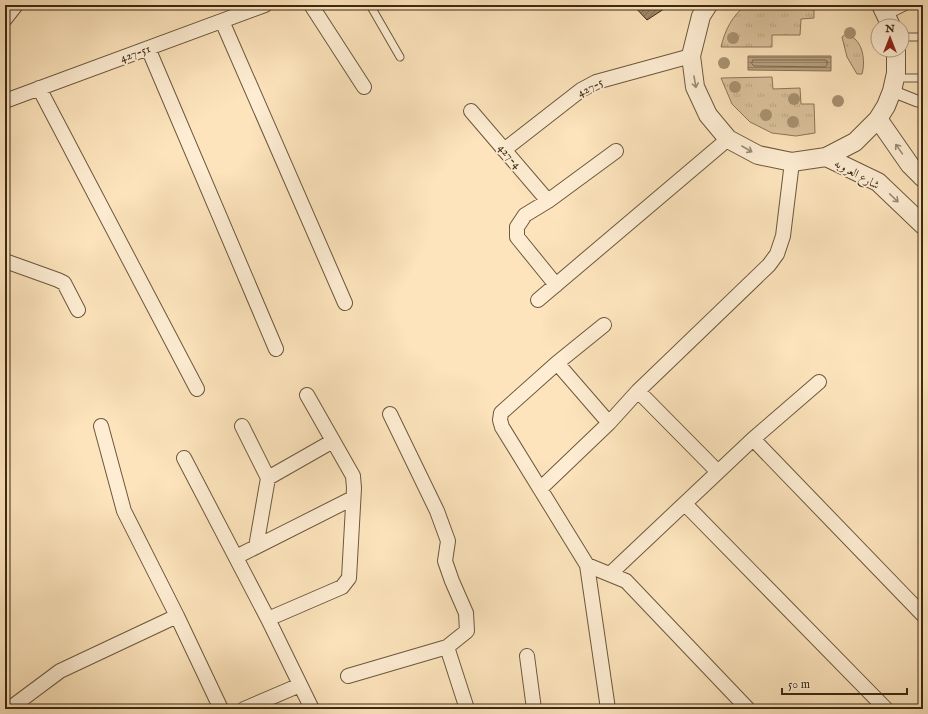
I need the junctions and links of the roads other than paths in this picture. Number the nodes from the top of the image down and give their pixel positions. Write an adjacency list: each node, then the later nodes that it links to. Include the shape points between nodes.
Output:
1 (16, 5): 8 (street)
2 (265, 5): 9 (street, 427-51)
3 (311, 5): 18 (street)
4 (370, 5): 14 (lane)
5 (904, 5): 7 (street)
6 (702, 9): 13 (street)
7 (886, 15)
8 (5, 19)
9 (222, 21): 12 (street, 427-51); 35 (street)
10 (910, 37): 11 (lane)
11 (923, 37)
12 (148, 48): 19 (street, 427-51); 38 (street)
13 (691, 56): 24 (street, one-way to 24, via 695,87 708,115); 25 (street, 427-5, via 596,82 581,90)
14 (400, 57)
15 (896, 58): 17 (street)
16 (923, 78): 17 (lane)
17 (894, 84): 21 (street, via 917,101); 23 (street)
18 (364, 87)
19 (39, 88): 20 (street, 427-51); 41 (street)
20 (5, 101)
21 (923, 101)
22 (471, 111): 25 (street, 427-4)
23 (878, 119): 27 (street, via 855,142); 29 (street, one-way to 23, via 910,165)
24 (728, 138): 28 (street, one-way to 28, via 758,156); 33 (street)
25 (504, 150): 30 (street, 427-4)
26 (616, 151): 30 (street)
27 (826, 157): 28 (street); 31 (street, شارع العروبه, one-way to 31, via 878,182)
28 (792, 162): 42 (street, via 783,236 777,254 769,265)
29 (923, 178)
30 (548, 201): 33 (street, via 525,215 517,226 517,236)
31 (923, 225)
32 (5, 261): 36 (street, via 64,283)
33 (556, 284): 34 (street)
34 (538, 300)
35 (345, 303)
36 (78, 310)
37 (604, 325): 39 (street)
38 (276, 349)
39 (557, 363): 45 (street); 53 (street, via 501,413 500,420)
40 (819, 382): 48 (street)
41 (197, 389)
42 (638, 391): 45 (street); 51 (street)
43 (307, 395): 49 (street)
44 (390, 414): 63 (street, via 437,511 448,541 445,561 466,613 467,631)
45 (609, 423): 53 (street)
46 (101, 426): 61 (street, via 124,511)
47 (242, 426): 52 (street)
48 (753, 439): 51 (street); 60 (street)
49 (333, 441): 52 (street); 54 (street, via 353,476)
50 (184, 458): 57 (street)
51 (718, 472): 55 (street)
52 (268, 478): 56 (street)
53 (540, 489): 58 (street)
54 (353, 498): 56 (street); 62 (street, via 349,578 342,587)
55 (685, 504): 59 (street); 75 (street)
56 (256, 547): 57 (street)
57 (236, 557): 62 (street)
58 (587, 565): 59 (street); 73 (street)
59 (611, 574): 74 (street, via 626,581)
60 (923, 615)
61 (178, 616): 67 (street, via 60,671); 68 (street)
62 (268, 619): 66 (street)
63 (447, 647): 65 (street); 71 (street)
64 (527, 656): 72 (street)
65 (348, 676)
66 (300, 684): 69 (street); 70 (street)
67 (9, 709)
68 (221, 709)
69 (244, 709)
70 (312, 709)
71 (467, 709)
72 (534, 709)
73 (608, 709)
74 (748, 709)
75 (886, 709)

